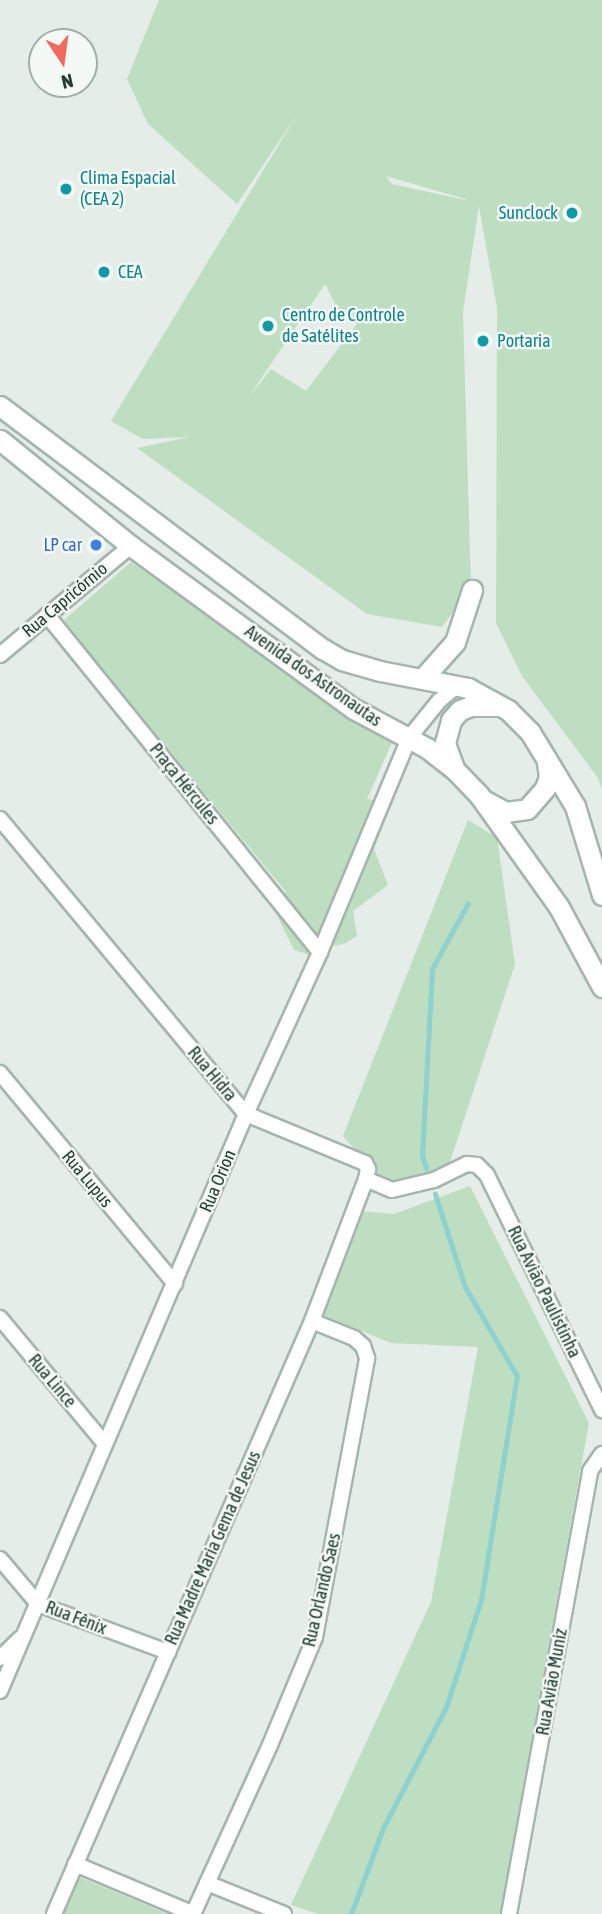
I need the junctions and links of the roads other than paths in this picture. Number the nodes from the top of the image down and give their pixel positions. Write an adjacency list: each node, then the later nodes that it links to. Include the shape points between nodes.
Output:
1 (0, 406): 7 (main road, Avenida dos Astronautas, via 323,649 360,666)
2 (3, 448): 3 (main road, Avenida dos Astronautas)
3 (131, 545): 5 (street, Rua Capricórnio); 10 (main road, Avenida dos Astronautas, via 354,709)
4 (472, 590): 7 (main road, via 455,642)
5 (47, 615): 6 (street, Rua Capricórnio); 16 (street, Praça Hércules)
6 (0, 655)
7 (423, 678): 8 (main road, Avenida dos Astronautas)
8 (457, 686): 9 (main road, Avenida dos Astronautas); 10 (street, Rua Orion)
9 (508, 710): 11 (main road, Avenida dos Astronautas, via 530,732); 12 (main road, via 484,704 460,710 451,720 445,743)
10 (409, 738): 12 (main road, Avenida dos Astronautas); 16 (street, Rua Orion)
11 (547, 761): 13 (main road, via 545,788 527,809 506,812); 15 (main road, Avenida dos Astronautas, via 575,806)
12 (454, 768): 13 (main road, Avenida dos Astronautas)
13 (479, 795): 17 (main road, Avenida dos Astronautas, via 559,906)
14 (0, 819): 19 (street, Rua Hidra)
15 (602, 895)
16 (320, 952): 19 (street, Rua Orion)
17 (602, 987)
18 (0, 1073): 21 (street, Rua Lupus)
19 (246, 1114): 20 (street, Rua Hidra, via 365,1163); 21 (street, Rua Orion)
20 (366, 1180): 23 (street, Rua Madre Maria Gema de Jesus); 24 (street, Rua Avião Paulistinha, via 392,1190 434,1180 467,1164 477,1165 487,1175)
21 (175, 1284): 25 (street, Rua Orion)
22 (0, 1318): 25 (street, Rua Lince)
23 (312, 1321): 30 (street, Rua Madre Maria Gema de Jesus); 34 (street, Rua Orlando Saes, via 363,1346 367,1358 363,1390 315,1637)
24 (602, 1410)
25 (104, 1443): 28 (street, Rua Orion)
26 (602, 1454): 38 (street, Rua Avião Muniz, via 590,1471)
27 (0, 1559): 28 (street, Rua Fênix)
28 (38, 1604): 29 (street, Rua Orion); 30 (street, Rua Fênix)
29 (24, 1636): 31 (street); 32 (street, Rua Orion)
30 (168, 1652): 33 (street, Rua Madre Maria Gema de Jesus)
31 (0, 1658)
32 (0, 1691)
33 (75, 1864): 35 (street, Rua Madre Maria Gema de Jesus); 36 (street)
34 (207, 1884): 36 (street, Rua Orlando Saes); 37 (street)
35 (54, 1914)
36 (193, 1914)
37 (284, 1914)
38 (509, 1914)

